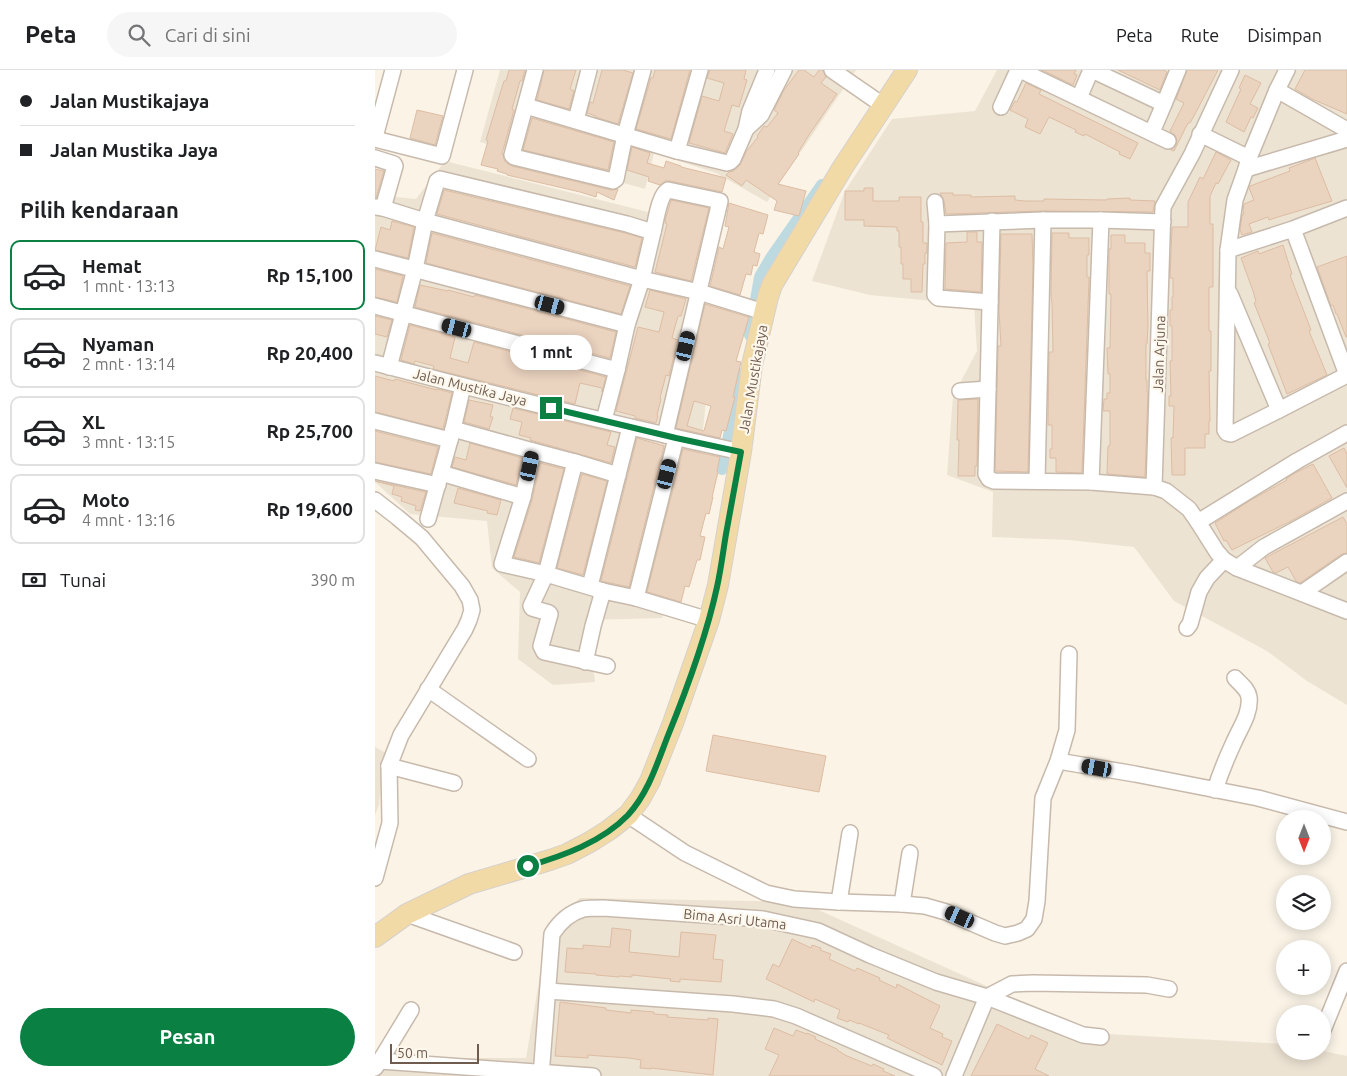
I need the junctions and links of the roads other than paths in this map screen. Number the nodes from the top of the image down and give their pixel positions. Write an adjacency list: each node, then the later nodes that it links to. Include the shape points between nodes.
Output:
1 (393, 70): 28 (street)
2 (465, 70): 28 (street, via 442,156)
3 (535, 70): 19 (street)
4 (589, 70): 22 (street)
5 (643, 70): 27 (street)
6 (700, 70): 30 (street)
7 (767, 70): 23 (street)
8 (784, 70): 23 (street, via 761,115)
9 (832, 70): 20 (street)
10 (907, 70): 20 (main road, Jalan Mustikajaya)
11 (1019, 70): 17 (street); 21 (street)
12 (1091, 70): 17 (street); 18 (street)
13 (1178, 70): 18 (street)
14 (1231, 70): 26 (street, Jalan Arjuna)
15 (1287, 70): 16 (street)
16 (1277, 90): 24 (street); 33 (street)
17 (1079, 98): 25 (street)
18 (1163, 104): 25 (street)
19 (526, 106): 22 (street); 27 (street, via 514,156 614,181)
20 (884, 106): 53 (main road, Jalan Mustikajaya, via 780,270 772,284)
21 (1001, 106)
22 (576, 120): 27 (street)
23 (746, 129): 30 (street, via 733,159 727,163)
24 (1347, 130)
25 (1152, 132): 31 (street)
26 (1200, 134): 31 (street, Jalan Arjuna); 33 (street)
27 (625, 136): 30 (street)
28 (375, 138)
29 (1347, 139): 33 (street)
30 (677, 151)
31 (1191, 154): 41 (street, Jalan Arjuna, via 1163,208)
32 (375, 158): 35 (street, via 395,166)
33 (1247, 163): 45 (street, via 1235,200)
34 (935, 202): 42 (street)
35 (379, 208): 39 (street)
36 (1347, 208): 43 (street)
37 (1043, 220): 38 (street); 40 (street); 74 (street)
38 (1101, 220): 41 (street); 75 (street)
39 (425, 221): 44 (street, via 440,179); 47 (street); 48 (street)
40 (992, 221): 42 (street); 51 (street)
41 (1163, 222): 76 (street, Jalan Arjuna)
42 (937, 224): 51 (street, via 935,295 938,298)
43 (1293, 229): 45 (street); 61 (street, via 1347,375)
44 (653, 232): 48 (street); 50 (street, via 663,194 668,190 720,201)
45 (1228, 250): 49 (street)
46 (375, 259): 47 (street)
47 (415, 269): 54 (street); 55 (street)
48 (642, 279): 50 (street); 55 (street)
49 (1228, 288): 61 (street); 61 (street, via 1225,430 1231,434)
50 (699, 292): 53 (street); 67 (street)
51 (990, 302): 59 (street)
52 (375, 306): 54 (street)
53 (765, 312): 69 (main road, Jalan Mustikajaya, via 753,365)
54 (403, 315): 56 (street); 57 (street)
55 (627, 325): 57 (street)
56 (382, 365): 58 (street, Jalan Mustika Jaya)
57 (617, 370): 62 (street)
58 (463, 386): 62 (street, Jalan Mustika Jaya); 66 (street)
59 (988, 389): 60 (street); 74 (street, via 986,474 994,481)
60 (960, 391)
61 (1279, 410)
62 (604, 420): 64 (street, Jalan Mustika Jaya)
63 (375, 421): 66 (street)
64 (630, 426): 67 (street, Jalan Mustika Jaya); 72 (street)
65 (1347, 433): 81 (street)
66 (452, 434): 68 (street); 73 (street)
67 (671, 436): 69 (street, Jalan Mustika Jaya); 87 (street)
68 (533, 451): 70 (street); 77 (street)
69 (741, 452): 89 (main road, Jalan Mustikajaya)
70 (575, 462): 72 (street); 84 (street)
71 (375, 471): 73 (street)
72 (619, 474): 85 (street)
73 (439, 479): 77 (street); 80 (street)
74 (1037, 481): 75 (street)
75 (1091, 482): 76 (street)
76 (1154, 487): 81 (street, via 1166,491 1189,509)
77 (523, 497): 84 (street, via 502,563)
78 (375, 500): 95 (street, via 422,538 462,586 472,605 469,620)
79 (1347, 500): 83 (street)
80 (428, 519)
81 (1198, 522): 83 (street, via 1217,552)
82 (1347, 562): 86 (street)
83 (1231, 564): 86 (street); 90 (street, via 1207,578)
84 (546, 574): 85 (street); 92 (street, via 531,606 550,614 541,646 544,652)
85 (597, 588): 87 (street); 92 (street)
86 (1302, 593): 88 (street)
87 (636, 598): 89 (street)
88 (1347, 611)
89 (709, 620): 101 (main road, Jalan Mustikajaya, via 650,781)
90 (1187, 628)
91 (1069, 654): 97 (street, via 1067,730)
92 (585, 662): 93 (street)
93 (607, 666)
94 (1235, 678): 100 (street, via 1247,692 1249,706)
95 (428, 689): 96 (street); 98 (street, via 401,735)
96 (528, 759)
97 (1059, 761): 100 (street); 107 (street, via 1043,798 1037,900 1034,919 1027,929 1005,936 946,912)
98 (389, 766): 99 (street); 105 (street, via 390,823)
99 (454, 782)
100 (1215, 790): 102 (street)
101 (627, 815): 106 (street, via 685,853 767,893 794,899); 108 (main road, Jalan Mustikajaya, via 609,830 567,854 469,884)
102 (1347, 822)
103 (850, 833): 106 (street)
104 (910, 853): 107 (street)
105 (375, 878)
106 (839, 902): 107 (street)
107 (902, 904)
108 (407, 914): 109 (main road, Jalan Mustikajaya); 110 (street)
109 (375, 937)
110 (514, 952)
111 (1347, 971): 116 (street)
112 (1169, 989): 114 (street, via 1147,985 1033,982 1012,984)
113 (548, 991): 114 (street, Bima Asri Utama, via 552,934 563,919 572,914 583,909 603,908 763,919 797,926 818,931 936,982); 119 (street, Bima Asri Utama); 121 (street, via 774,1009)
114 (987, 997): 117 (street, Bima Asri Utama, via 1083,1035); 122 (street)
115 (411, 1010): 118 (street)
116 (1331, 1010)
117 (1101, 1037)
118 (377, 1064): 119 (street)
119 (541, 1074): 120 (street)
120 (593, 1076)
121 (934, 1076)
122 (954, 1076)

